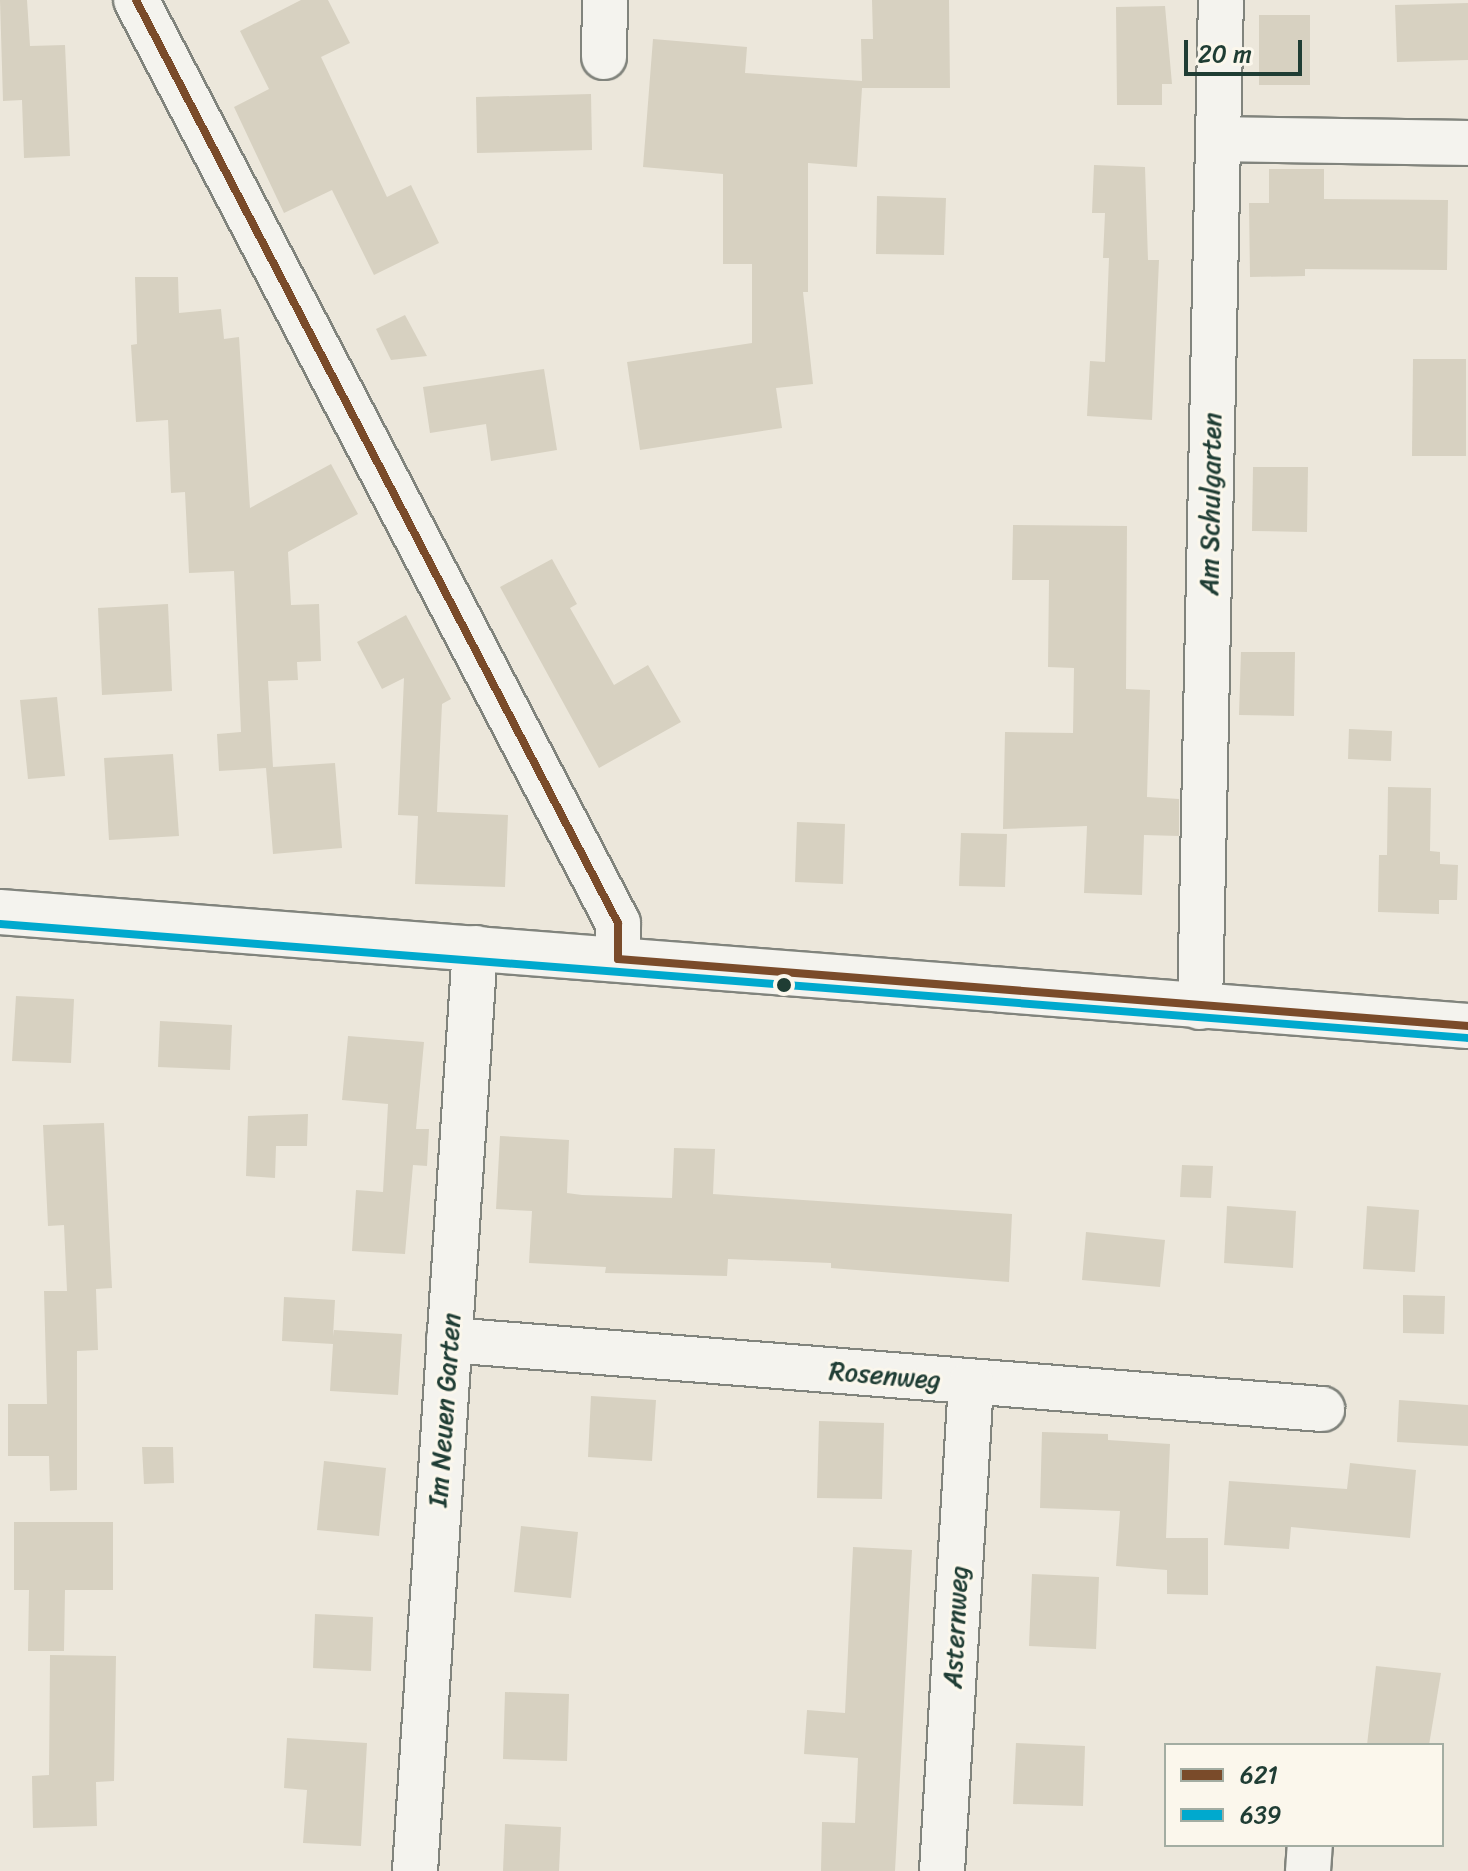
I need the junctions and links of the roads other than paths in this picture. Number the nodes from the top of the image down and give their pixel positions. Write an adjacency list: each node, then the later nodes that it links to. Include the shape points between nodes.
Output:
1 (136, 0): 9 (street, via 618,923)
2 (605, 0): 4 (street)
3 (1221, 0): 5 (street, Am Schulgarten)
4 (604, 57)
5 (1219, 139): 6 (street); 10 (street, Am Schulgarten)
6 (1468, 143)
7 (0, 912): 8 (street)
8 (475, 948): 9 (street); 12 (street, Im Neuen Garten)
9 (618, 959): 10 (street)
10 (1200, 1007): 11 (street)
11 (1468, 1026)
12 (449, 1340): 13 (street, Rosenweg); 16 (street, Im Neuen Garten)
13 (971, 1383): 14 (street, Rosenweg); 17 (street, Asternweg)
14 (1322, 1409)
15 (1310, 1847): 18 (street)
16 (415, 1871)
17 (942, 1871)
18 (1308, 1871)

